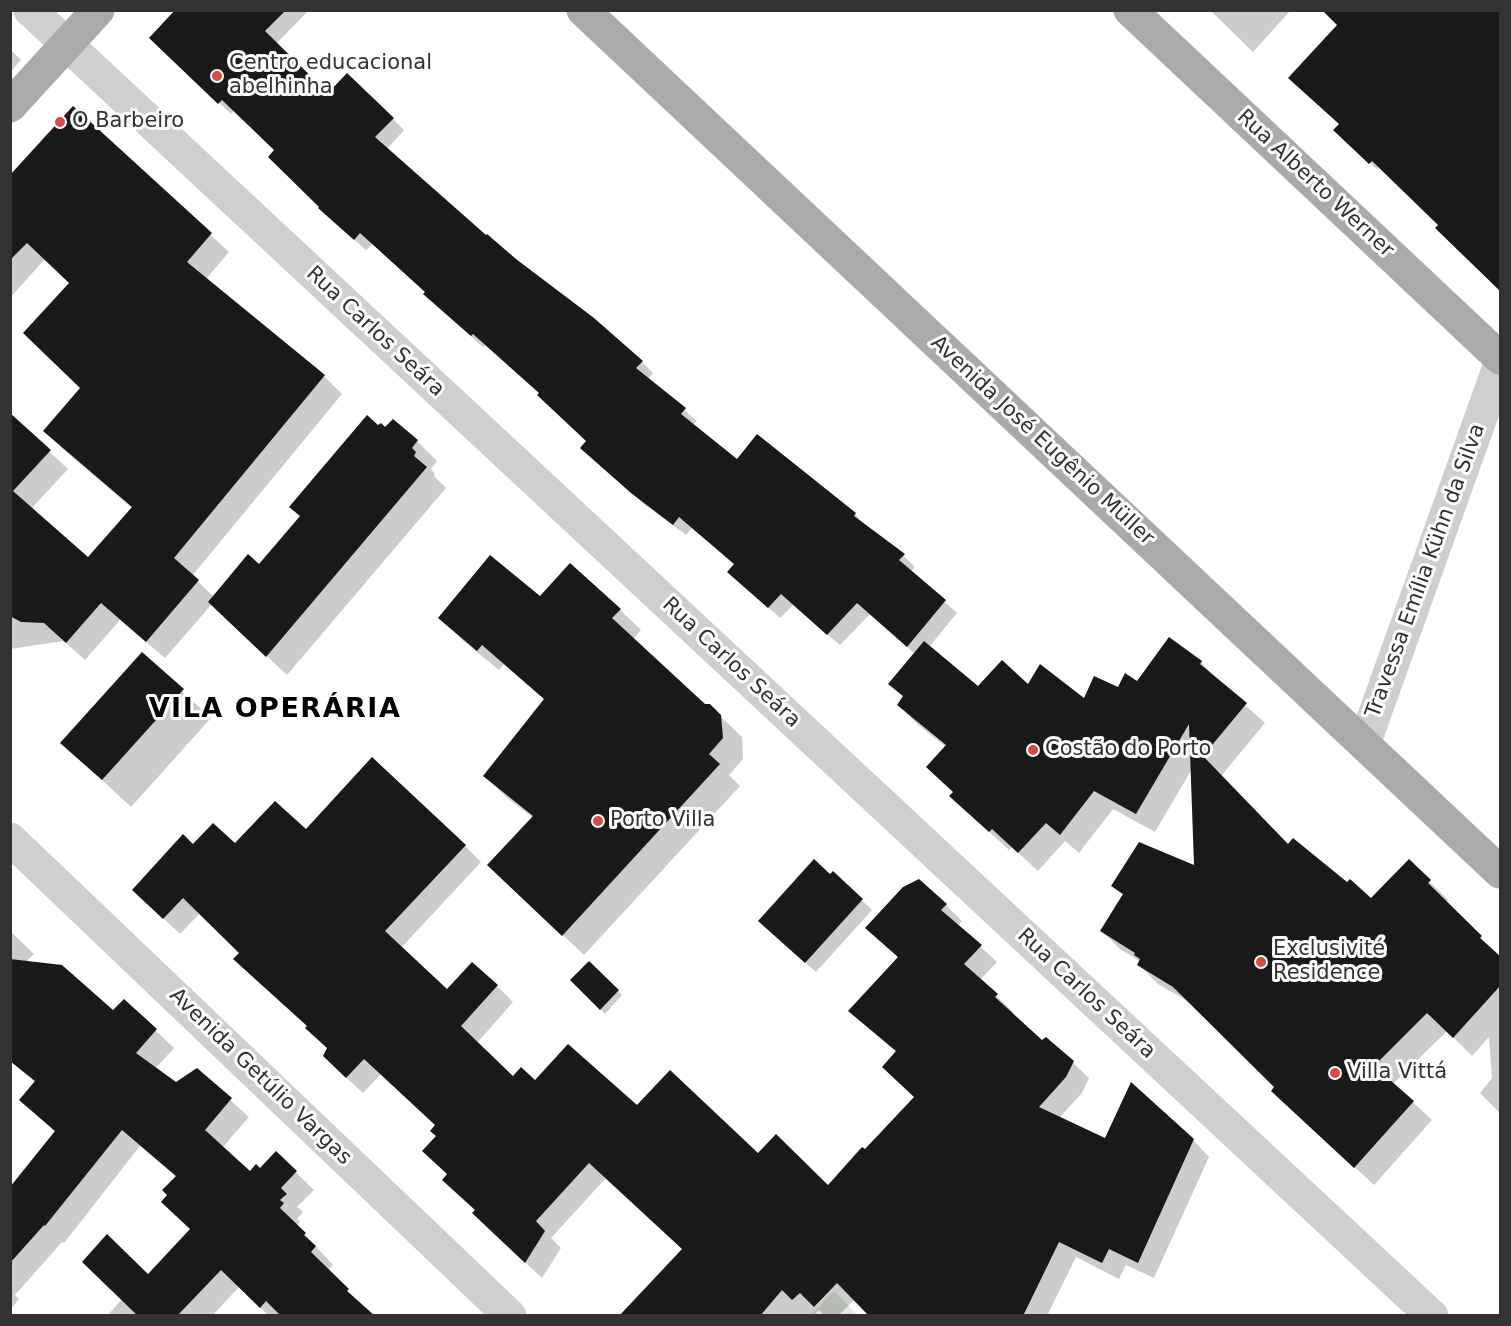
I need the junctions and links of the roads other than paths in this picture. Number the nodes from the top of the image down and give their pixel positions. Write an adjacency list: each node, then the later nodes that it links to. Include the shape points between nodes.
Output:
1 (30, 10): 5 (street, Rua Carlos Seára)
2 (98, 10): 5 (main road)
3 (583, 10): 9 (main road, Avenida José Eugênio Müller)
4 (1130, 10): 7 (main road, Rua Alberto Werner)
5 (67, 45): 6 (main road); 13 (street, Rua Carlos Seára)
6 (10, 106)
7 (1500, 358)
8 (1500, 364): 9 (street, Travessa Emília Kühn da Silva)
9 (1364, 744): 11 (main road, Avenida José Eugênio Müller)
10 (10, 838): 12 (street, Avenida Getúlio Vargas)
11 (1500, 872)
12 (510, 1316)
13 (1432, 1316)

